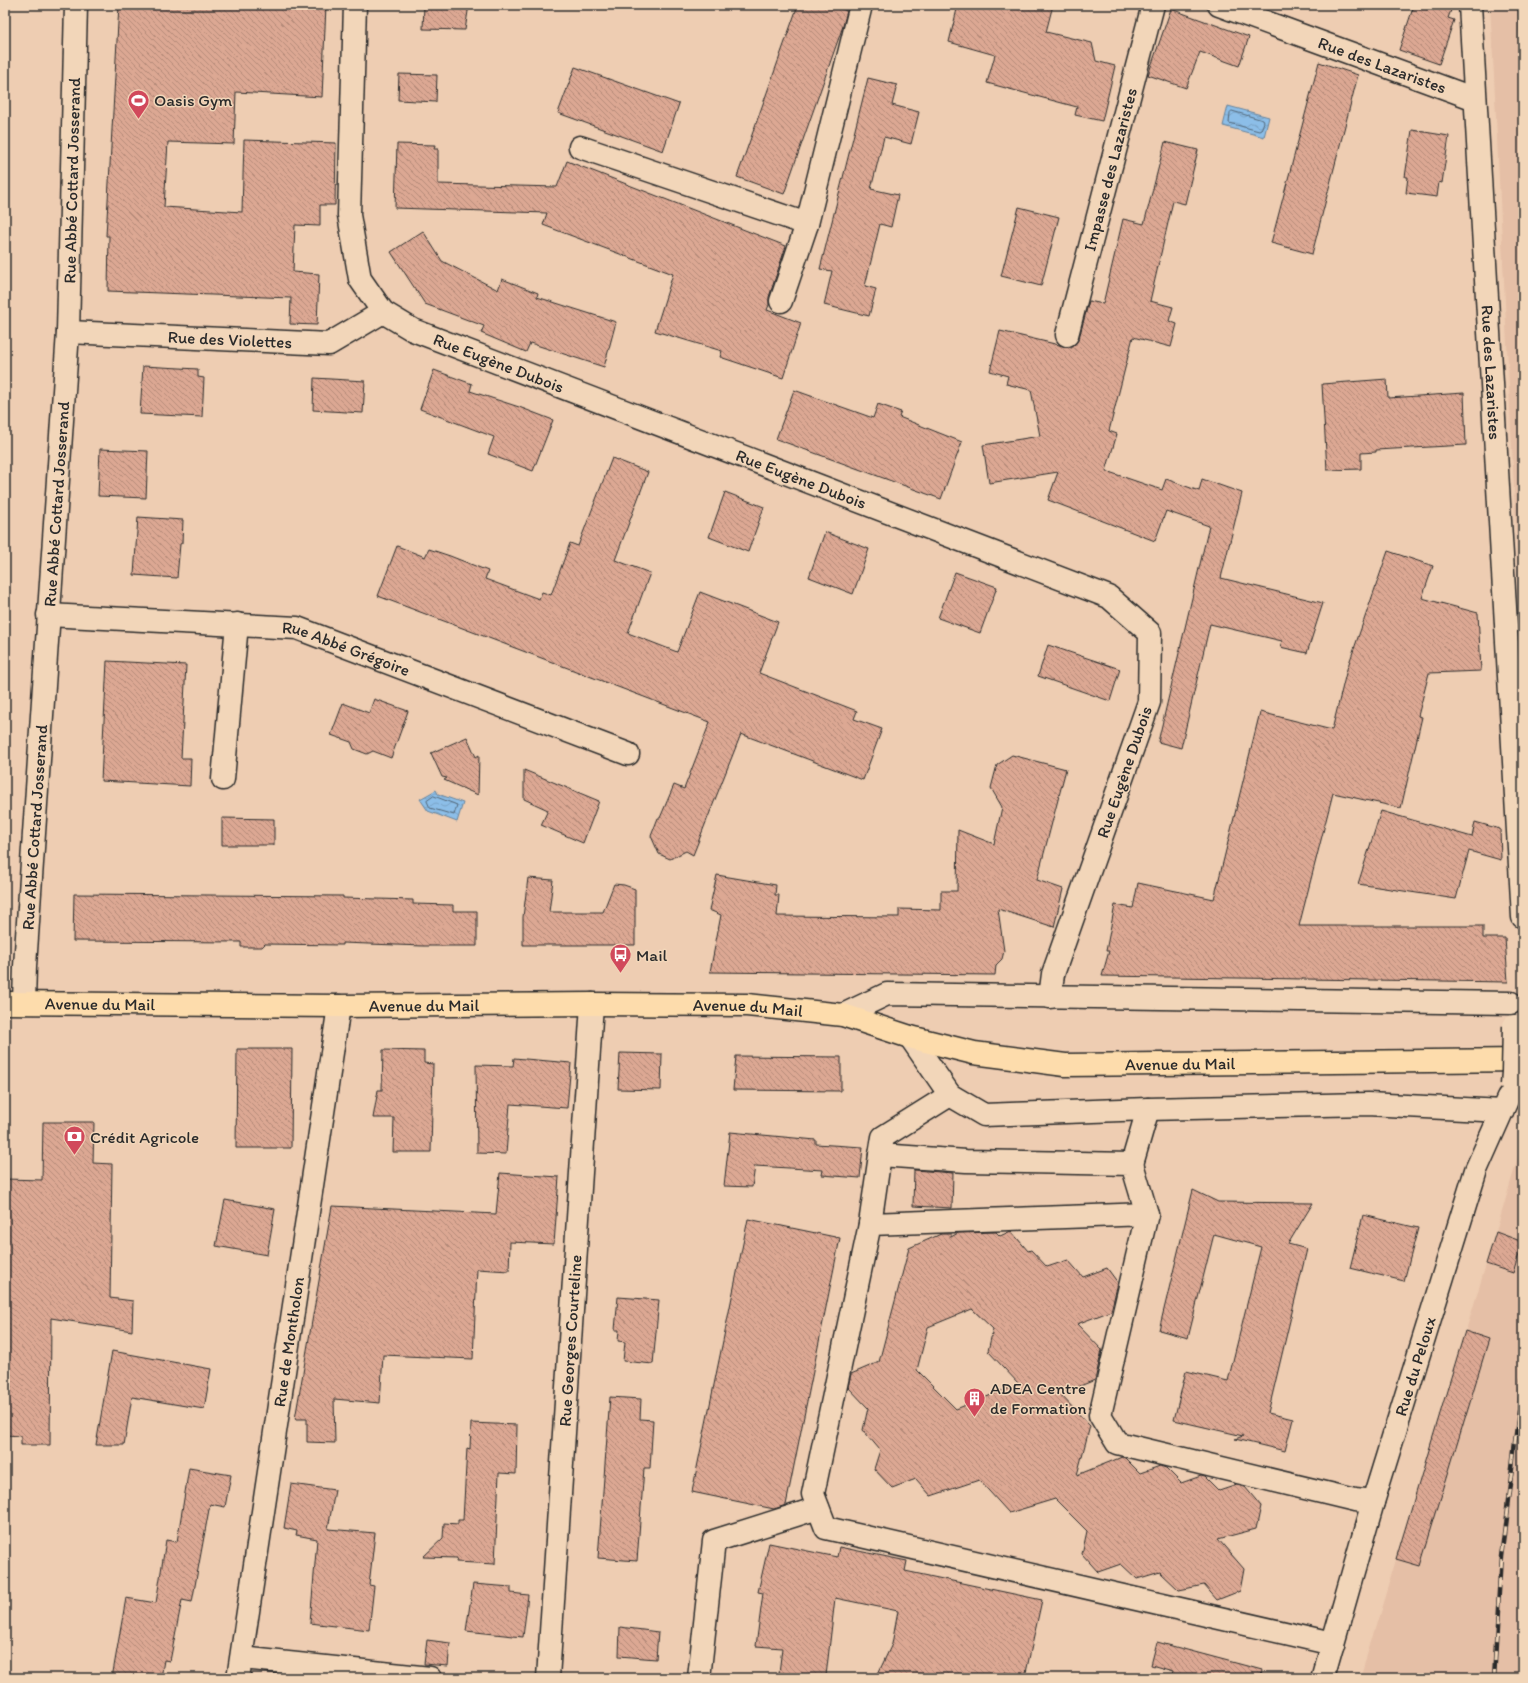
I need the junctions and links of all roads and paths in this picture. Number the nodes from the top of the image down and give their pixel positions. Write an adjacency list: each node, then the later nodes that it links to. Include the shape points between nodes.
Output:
1 (76, 5): 12 (street, Rue Abbé Cottard Josserand)
2 (355, 5): 11 (street, Rue Eugène Dubois, via 349,215 360,279)
3 (861, 5): 9 (street)
4 (1153, 5): 13 (street, Impasse des Lazaristes)
5 (1219, 5): 7 (street, Rue des Lazaristes)
6 (1470, 5): 7 (street)
7 (1475, 99): 18 (street, Rue des Lazaristes)
8 (580, 147): 9 (street)
9 (806, 224): 10 (street)
10 (781, 301)
11 (383, 312): 12 (street, Rue des Violettes, via 328,344); 19 (street, Rue Eugène Dubois, via 413,330 1109,597 1150,633 1149,702 1053,974)
12 (68, 332): 14 (street, Rue Abbé Cottard Josserand)
13 (1067, 335)
14 (48, 615): 15 (street, Rue Abbé Grégoire); 21 (street, Rue Abbé Cottard Josserand, via 25,966)
15 (237, 624): 16 (street, Rue Abbé Grégoire, via 297,628); 17 (street)
16 (628, 754)
17 (223, 778)
18 (1523, 917)
19 (1050, 997): 20 (street); 24 (street, via 888,994)
20 (1517, 998): 26 (street, bridge, via 1514,1026)
21 (14, 1003): 23 (main road, Avenue du Mail)
22 (592, 1004): 23 (main road, Avenue du Mail); 24 (main road, Avenue du Mail, via 747,1005); 39 (street, Rue Georges Courteline)
23 (338, 1006): 37 (street, Rue de Montholon)
24 (843, 1015): 25 (main road, Avenue du Mail)
25 (910, 1037): 26 (main road, Avenue du Mail, via 974,1052 1065,1065); 27 (street)
26 (1518, 1059): 29 (street, Rue du Peloux, bridge, via 1512,1086)
27 (950, 1095): 28 (street, via 984,1115); 30 (street, via 883,1137)
28 (1148, 1109): 29 (street, via 1368,1104); 31 (street)
29 (1502, 1111): 34 (street, Rue du Peloux, via 1476,1170)
30 (880, 1155): 31 (street, via 966,1161); 33 (street)
31 (1132, 1164): 32 (street)
32 (1147, 1214): 33 (street); 34 (street, via 1100,1415 1116,1443 1355,1500)
33 (870, 1224): 35 (street, via 813,1494)
34 (1373, 1502): 36 (street, Rue du Peloux)
35 (818, 1508): 36 (street, via 826,1528); 40 (street, via 714,1541)
36 (1333, 1644): 41 (street, Rue du Peloux)
37 (240, 1668): 38 (street)
38 (430, 1678)
39 (548, 1678)
40 (699, 1678)
41 (1323, 1678)

